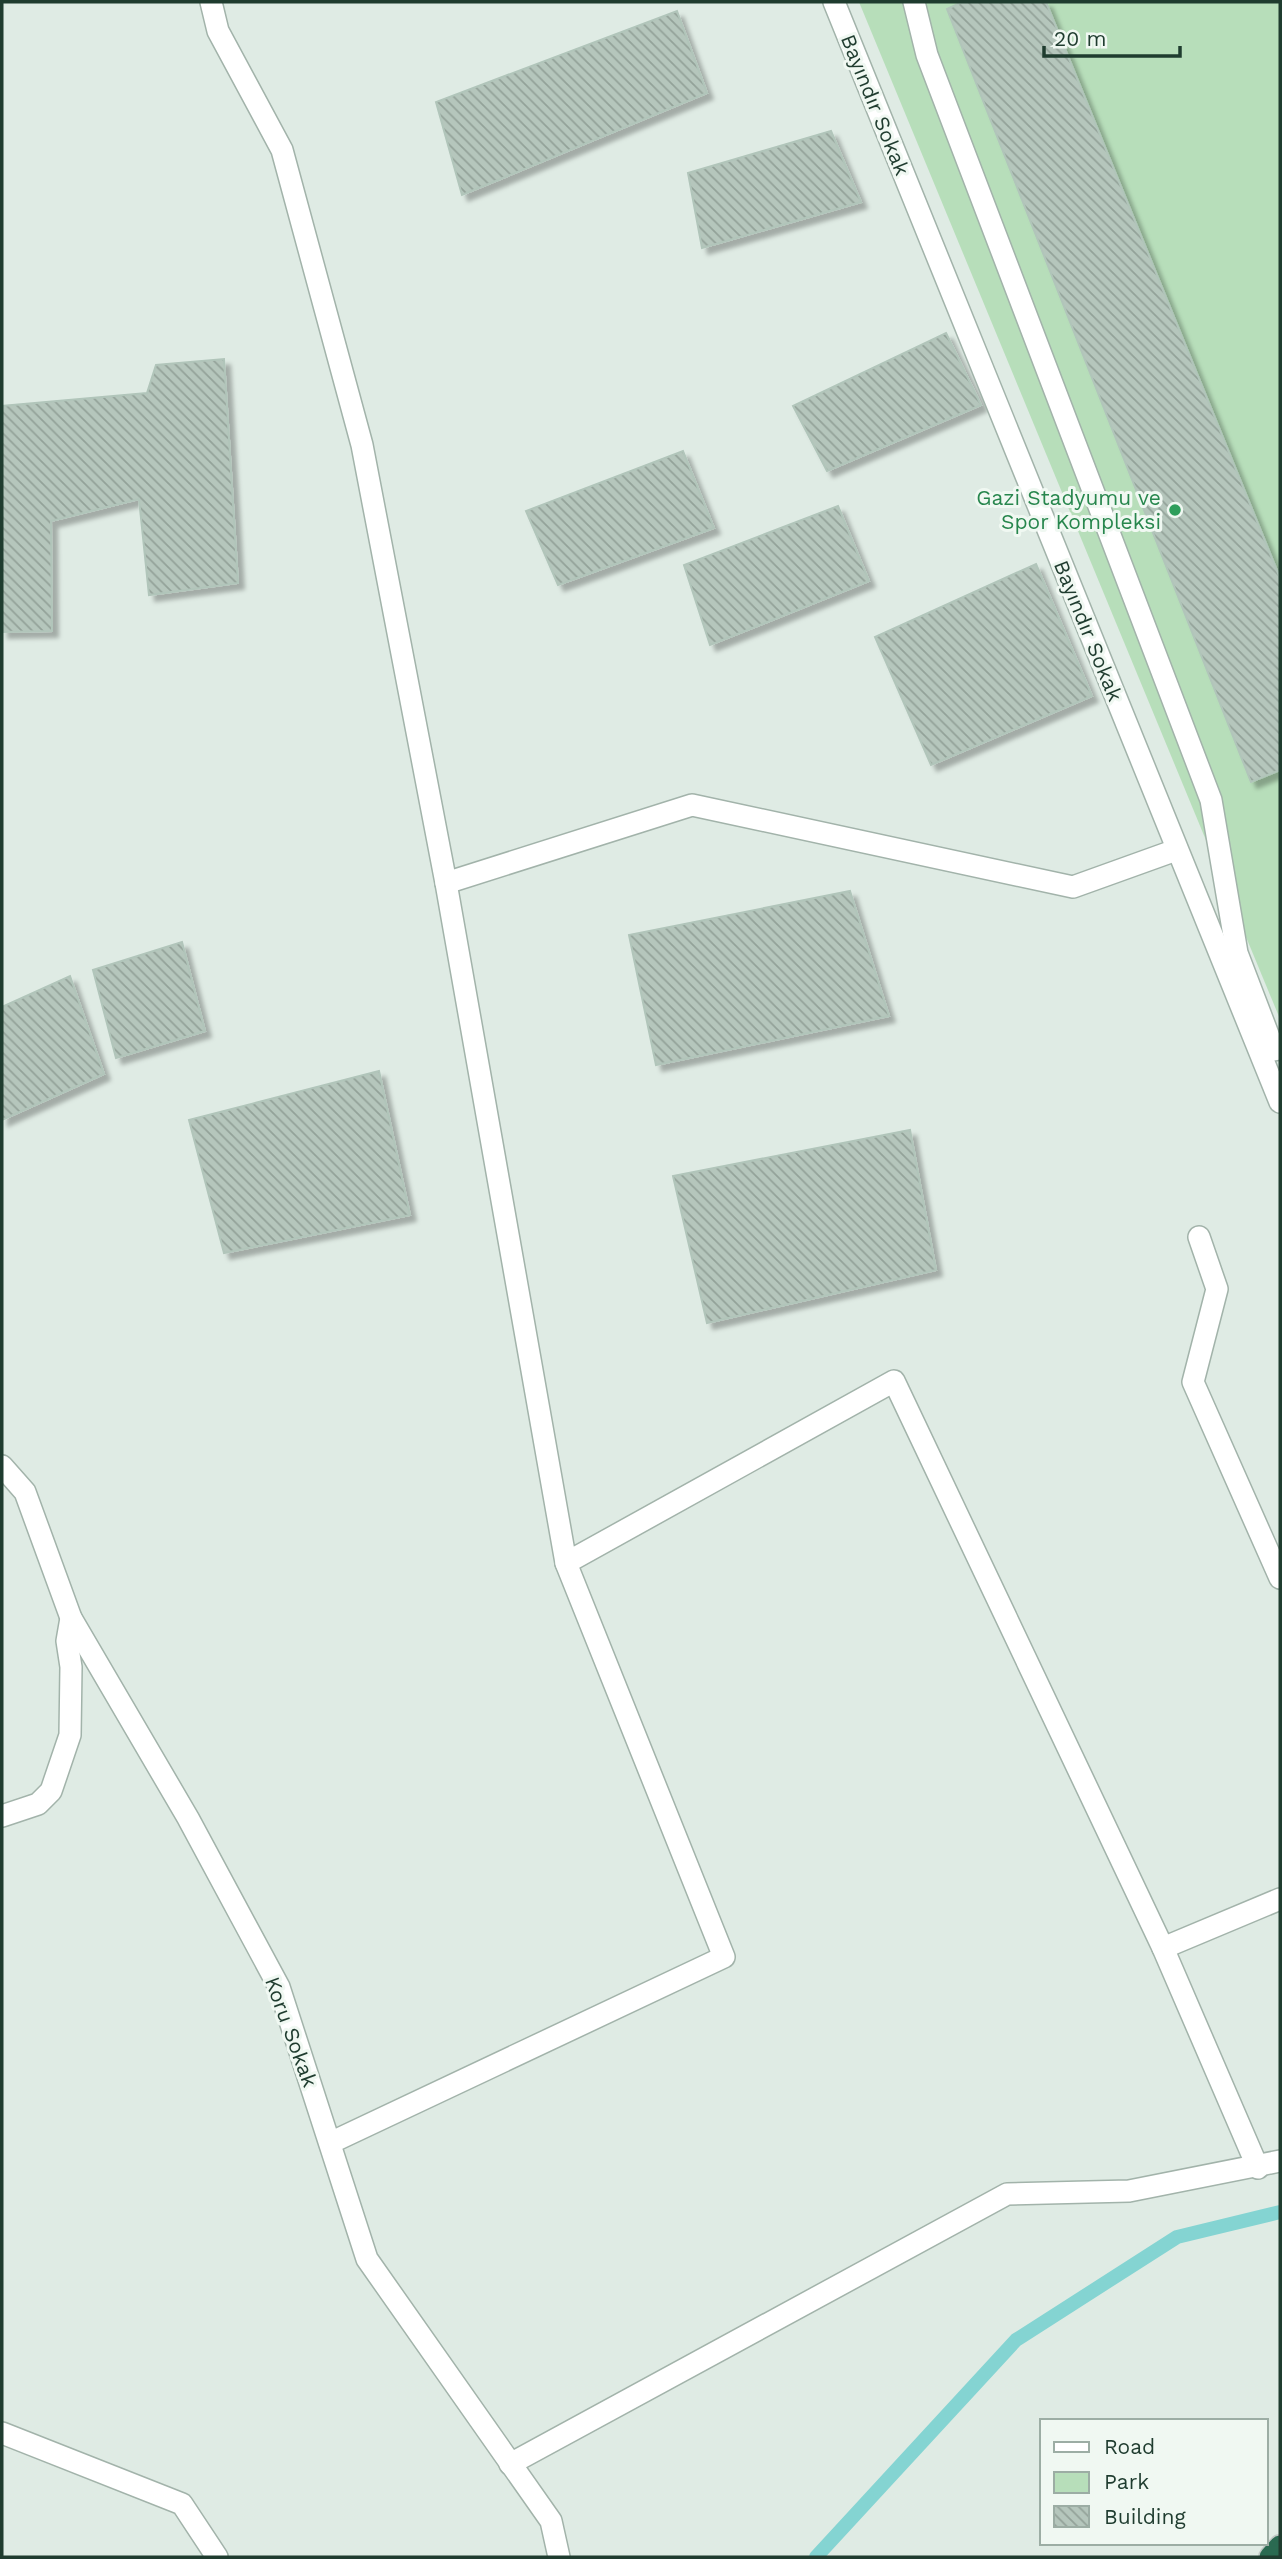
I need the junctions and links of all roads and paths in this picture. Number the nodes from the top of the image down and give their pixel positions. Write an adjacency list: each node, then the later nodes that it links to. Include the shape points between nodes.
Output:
1 (211, 2): 5 (street, via 218,31 282,150 362,445)
2 (834, 2): 4 (street, Bayındır Sokak)
3 (914, 2): 6 (street, via 927,55 1211,800 1237,953 1274,1050)
4 (1176, 850): 5 (street, via 1073,887 692,805); 7 (street, Bayındır Sokak)
5 (446, 883): 10 (street)
6 (1280, 1049)
7 (1280, 1102)
8 (1199, 1237): 11 (street, via 1217,1289 1193,1382)
9 (2, 1466): 12 (street, Koru Sokak, via 25,1492)
10 (566, 1563): 15 (street, via 894,1381); 16 (street, via 724,1957)
11 (1280, 1578)
12 (71, 1618): 13 (street, via 67,1641 70,1735 51,1791 38,1804); 16 (street, Koru Sokak, via 188,1818 279,1987)
13 (11, 1812)
14 (1280, 1899): 15 (street)
15 (1163, 1948): 18 (street)
16 (330, 2143): 20 (street, Koru Sokak, via 367,2259)
17 (1280, 2161): 18 (street)
18 (1258, 2168): 20 (street, via 1129,2191 1007,2194)
19 (2, 2433): 22 (street, via 182,2504)
20 (510, 2464): 23 (street, Koru Sokak, via 551,2521)
21 (1280, 2546): 24 (highway)
22 (217, 2557)
23 (559, 2557)
24 (1270, 2557)

